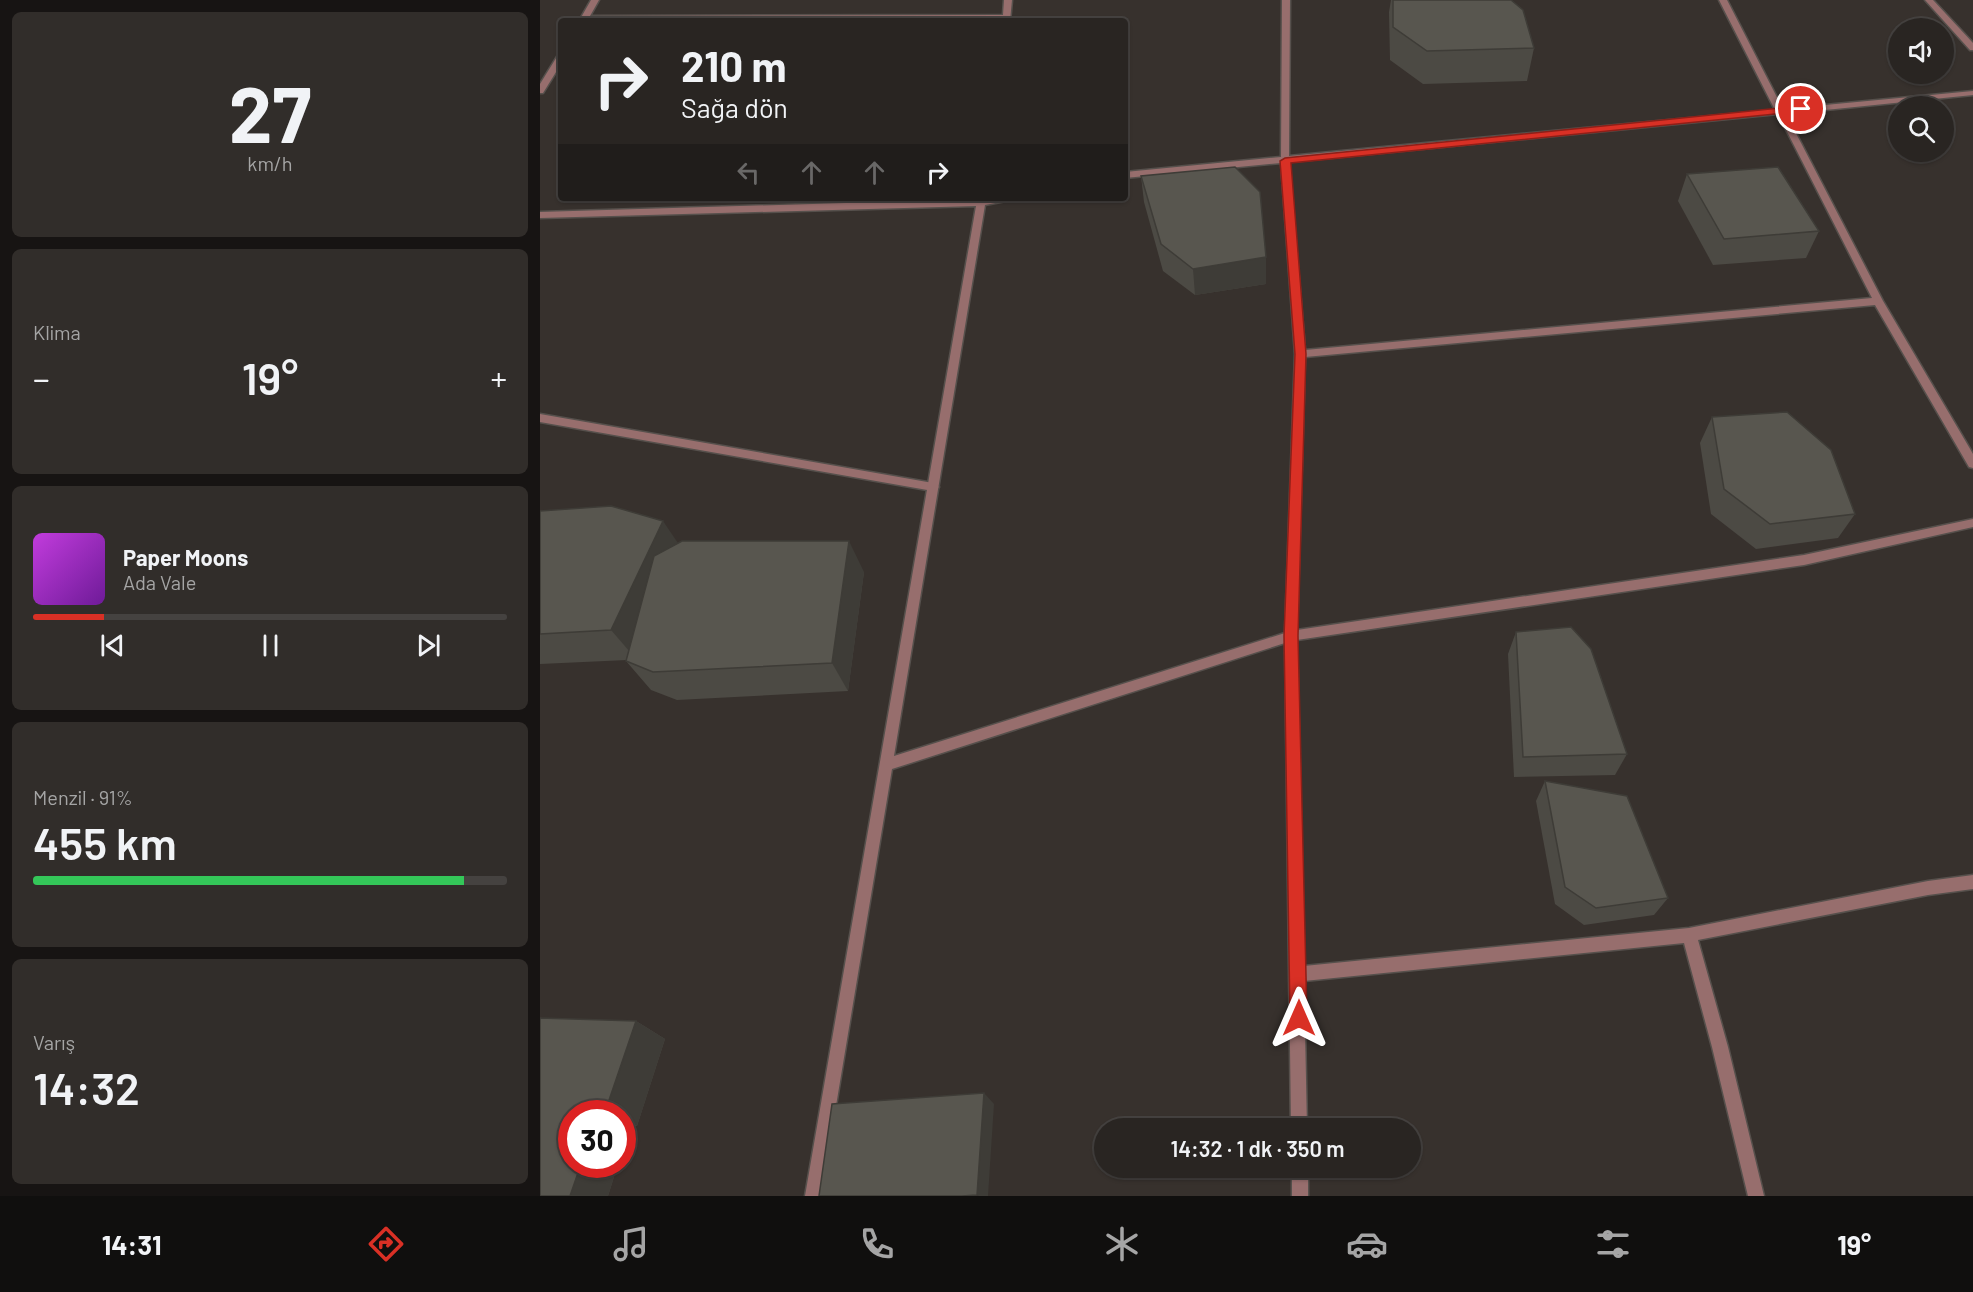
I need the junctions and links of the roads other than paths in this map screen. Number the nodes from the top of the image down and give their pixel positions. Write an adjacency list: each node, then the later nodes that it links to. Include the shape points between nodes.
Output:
1 (596, 0): 6 (street)
2 (1008, 0): 7 (street)
3 (1286, 0): 13 (street)
4 (1723, 0): 12 (street)
5 (1929, 0): 8 (street)
6 (584, 18)
7 (1006, 18)
8 (1973, 48)
9 (558, 62): 10 (street)
10 (540, 91)
11 (1973, 93): 12 (street)
12 (1779, 111): 13 (street); 17 (street)
13 (1285, 161): 14 (street); 18 (street)
14 (1128, 175)
15 (982, 201): 16 (street); 21 (street)
16 (540, 214)
17 (1878, 301): 18 (street); 20 (street)
18 (1300, 354): 23 (street)
19 (540, 418): 21 (street)
20 (1973, 464)
21 (933, 487): 24 (street)
22 (1973, 523): 23 (street, via 1804,560)
23 (1291, 636): 24 (street); 27 (street)
24 (886, 765): 30 (street)
25 (1973, 882): 26 (street)
26 (1689, 935): 27 (street); 32 (street)
27 (1298, 974): 28 (street)
28 (1299, 1118)
29 (1300, 1178): 31 (street)
30 (813, 1196)
31 (1300, 1196)
32 (1756, 1196)

